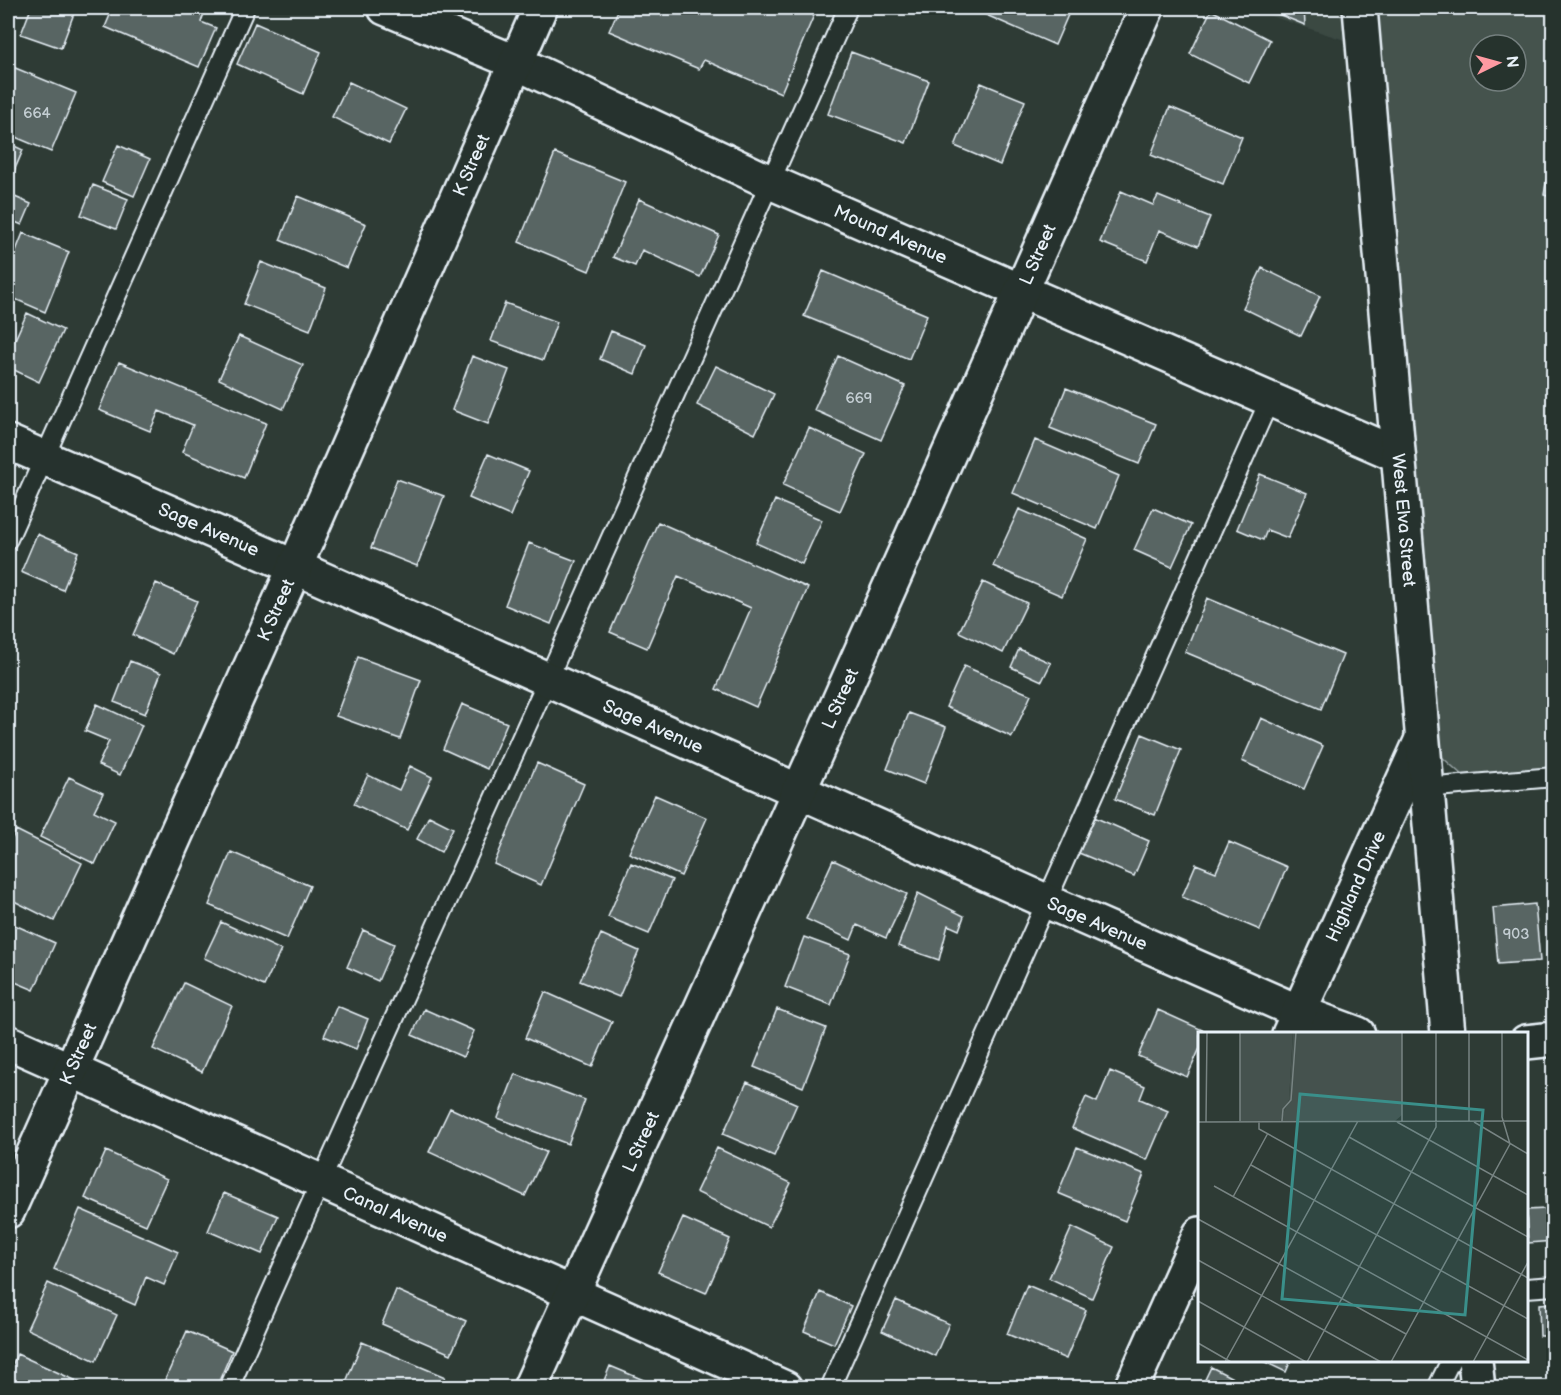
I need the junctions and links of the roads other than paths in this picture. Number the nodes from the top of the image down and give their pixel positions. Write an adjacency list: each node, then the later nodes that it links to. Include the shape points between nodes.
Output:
1 (245, 8): 13 (lane)
2 (385, 8): 7 (street, Mound Avenue)
3 (540, 8): 7 (street, K Street)
4 (848, 8): 8 (lane)
5 (1147, 8): 9 (street, L Street)
6 (1360, 8): 12 (street, West Elva Street)
7 (514, 62): 8 (street, Mound Avenue); 15 (street, K Street)
8 (768, 181): 9 (street, Mound Avenue); 16 (lane)
9 (1021, 292): 10 (street, Mound Avenue); 20 (street, L Street)
10 (1270, 399): 12 (street, Mound Avenue); 21 (lane)
11 (8, 442): 13 (street, Sage Avenue)
12 (1398, 455): 17 (street, West Elva Street)
13 (44, 458): 14 (lane); 15 (street, Sage Avenue)
14 (8, 540)
15 (295, 567): 16 (street, Sage Avenue); 28 (street, K Street)
16 (547, 680): 20 (street, Sage Avenue); 29 (lane)
17 (1422, 739): 19 (street, West Elva Street); 22 (street, Highland Drive)
18 (1554, 777): 19 (lane)
19 (1425, 789): 24 (street, West Elva Street)
20 (799, 791): 21 (street, Sage Avenue); 34 (street, L Street)
21 (1046, 901): 22 (street, Sage Avenue); 40 (lane)
22 (1294, 1023): 23 (street, Sage Avenue)
23 (1346, 1032)
24 (1448, 1032)
25 (1554, 1039): 27 (street)
26 (8, 1042): 28 (street, Canal Avenue)
27 (1528, 1042)
28 (71, 1069): 29 (street, Canal Avenue); 30 (street, K Street)
29 (320, 1180): 34 (street, Canal Avenue); 37 (lane)
30 (8, 1211)
31 (1198, 1238): 41 (street)
32 (1554, 1286): 33 (lane)
33 (1528, 1288)
34 (573, 1293): 38 (street, L Street); 39 (street, Canal Avenue)
35 (1450, 1362): 42 (lane)
36 (1475, 1362): 43 (street)
37 (229, 1388)
38 (530, 1388)
39 (785, 1388)
40 (830, 1388)
41 (1131, 1388)
42 (1437, 1388)
43 (1478, 1388)

